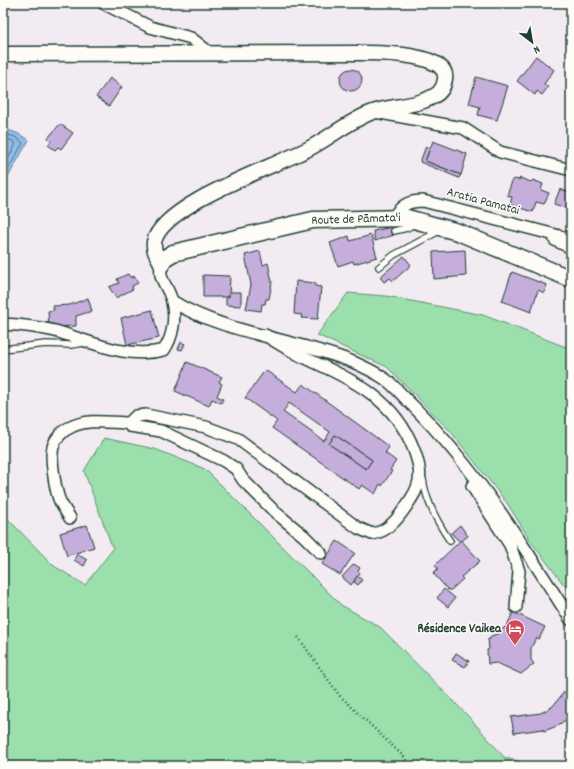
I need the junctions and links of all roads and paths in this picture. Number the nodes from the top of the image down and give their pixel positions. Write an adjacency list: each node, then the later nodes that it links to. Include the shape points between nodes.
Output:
1 (102, 3): 2 (street, via 150,27 191,38)
2 (210, 53): 3 (street); 4 (street, via 370,53 414,56 434,62 442,68 446,78 443,88 435,96)
3 (3, 54)
4 (373, 112): 5 (street, via 463,128 500,152); 11 (street, via 310,148 195,201 176,215 154,241 154,253)
5 (571, 170)
6 (393, 224): 7 (main road, Route de Pāmata'i, via 407,218); 8 (street, Aratia Pamatai, via 402,205 411,201 423,201); 11 (main road, Route de Pāmata'i, via 313,220 173,253 164,259)
7 (444, 227): 12 (lane, via 394,255); 13 (main road, Route de Pāmata'i)
8 (537, 230): 9 (street, Aratia Pamatai); 10 (street)
9 (571, 239)
10 (571, 248)
11 (162, 264): 14 (street, via 159,269 161,277)
12 (379, 267)
13 (571, 279)
14 (172, 302): 16 (street, via 187,311); 17 (street, via 171,339 164,350 150,354 134,354)
15 (3, 324): 17 (street, via 53,331)
16 (265, 336): 19 (street, via 315,348 354,362 384,377); 21 (street, via 342,374 382,402 408,434)
17 (92, 342): 18 (lane)
18 (3, 349)
19 (424, 417): 25 (street, via 425,427 474,489 510,545 519,571); 26 (street, via 459,457 505,520)
20 (129, 423): 21 (street, via 136,416 146,415 206,427 238,439 358,528 372,534 384,530 404,510 419,484); 22 (street, via 83,423 70,427 58,436 52,448 58,497); 24 (street, via 130,426 175,437 236,469 243,480 275,512)
21 (421, 469): 23 (lane, via 428,501 441,529)
22 (70, 518)
23 (450, 541)
24 (321, 553)
25 (516, 606)
26 (571, 620)
27 (298, 637): 28 (path, via 339,695)
28 (411, 766)

